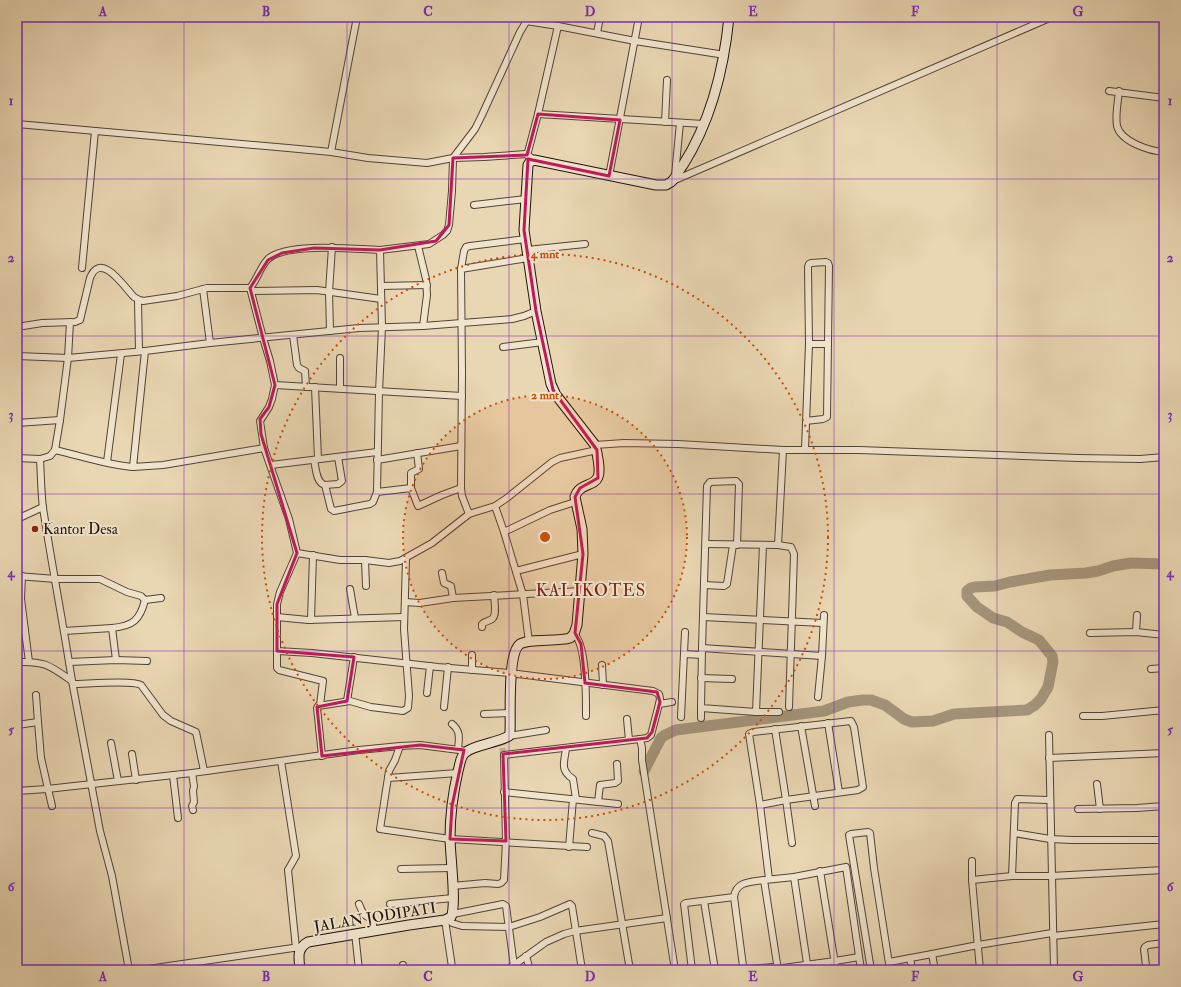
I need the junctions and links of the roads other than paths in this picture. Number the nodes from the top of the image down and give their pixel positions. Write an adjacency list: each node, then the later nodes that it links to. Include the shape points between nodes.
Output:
1 (358, 17): 22 (street)
2 (600, 17): 8 (street)
3 (639, 17): 9 (street)
4 (729, 17): 10 (street)
5 (1052, 17): 28 (street)
6 (527, 19): 7 (street); 25 (street, via 475,129)
7 (558, 26): 8 (street); 15 (street)
8 (597, 33): 9 (street)
9 (635, 41): 10 (street); 16 (street)
10 (725, 55): 20 (street)
11 (667, 80): 17 (street)
12 (1109, 91): 13 (street)
13 (1119, 91): 14 (street); 23 (street, via 1117,124 1121,133 1147,149)
14 (1164, 98)
15 (538, 114): 16 (street); 24 (street)
16 (620, 120): 17 (street); 27 (street)
17 (665, 122): 18 (street)
18 (680, 122): 20 (street); 28 (street)
19 (17, 124): 21 (street)
20 (704, 124): 28 (street, via 693,150)
21 (95, 131): 22 (street); 37 (street)
22 (331, 152): 25 (street, via 426,163)
23 (1164, 152)
24 (526, 154): 25 (street); 26 (street)
25 (453, 158): 33 (street, via 450,219 447,230 436,241)
26 (534, 160): 27 (street); 29 (street, via 528,165)
27 (609, 176): 28 (street, via 661,186)
28 (674, 178)
29 (526, 199): 30 (street); 31 (street)
30 (474, 206)
31 (526, 239): 36 (street); 38 (street, via 466,247)
32 (585, 244): 36 (street)
33 (418, 246): 35 (street); 39 (street)
34 (332, 247): 35 (street); 42 (street, via 291,251 274,256 268,260); 43 (street)
35 (380, 250): 40 (street)
36 (528, 254): 38 (street); 46 (street)
37 (82, 268)
38 (461, 269): 48 (street)
39 (427, 285): 40 (street); 49 (street)
40 (381, 286): 44 (street)
41 (203, 289): 42 (street, via 220,287); 45 (street, via 178,296); 56 (street)
42 (250, 290): 43 (street); 54 (street)
43 (329, 292): 44 (street); 52 (street)
44 (381, 299): 51 (street)
45 (138, 300): 47 (street, via 115,275 106,269 96,269 90,278 82,317 78,321); 60 (street)
46 (536, 311): 48 (street, via 512,319); 55 (street)
47 (70, 322): 50 (street); 63 (street)
48 (462, 323): 49 (street); 70 (street)
49 (423, 326): 51 (street)
50 (17, 327)
51 (382, 327): 52 (street); 69 (street)
52 (330, 331): 53 (street)
53 (294, 335): 54 (street); 66 (street, via 297,365 305,371)
54 (262, 338): 56 (street); 65 (street)
55 (543, 342): 59 (street); 76 (street, via 553,390)
56 (210, 343): 60 (street)
57 (808, 344): 58 (street); 58 (street, via 808,267 811,263 826,262); 72 (street)
58 (828, 344): 72 (street, via 827,417 824,420)
59 (503, 348)
60 (142, 351): 61 (street); 90 (street)
61 (121, 354): 63 (street); 88 (street)
62 (17, 356): 63 (street)
63 (68, 358): 71 (street)
64 (340, 358): 68 (street)
65 (275, 385): 66 (street); 75 (street, via 269,407 260,421)
66 (306, 387): 67 (street)
67 (315, 387): 68 (street); 86 (street)
68 (340, 388): 69 (street)
69 (379, 392): 70 (street); 80 (street)
70 (462, 396): 74 (street)
71 (60, 420): 73 (street); 77 (street)
72 (806, 421): 79 (street)
73 (17, 423)
74 (462, 446): 81 (street); 93 (street)
75 (264, 448): 89 (street); 90 (street, via 163,465)
76 (596, 448): 78 (street, via 624,443); 95 (street, via 598,478 578,491); 96 (street, via 552,462)
77 (55, 450): 85 (street, via 50,456); 88 (street)
78 (783, 450): 79 (street); 104 (street)
79 (805, 450): 83 (street, via 1078,458)
80 (377, 452): 82 (street); 87 (street)
81 (417, 453): 87 (street); 92 (street, via 419,469 411,475)
82 (338, 457): 86 (street); 91 (street, via 342,480 338,484)
83 (1164, 457)
84 (17, 458): 85 (street)
85 (40, 459): 97 (street)
86 (316, 459): 89 (street); 91 (street, via 319,480)
87 (378, 460): 94 (street)
88 (107, 462): 90 (street)
89 (271, 465): 105 (street)
90 (133, 467)
91 (325, 485): 94 (street, via 334,511 370,504)
92 (412, 488): 93 (street, via 418,506); 94 (street)
93 (461, 488): 98 (street)
94 (377, 492)
95 (575, 502): 100 (street, via 550,510); 106 (street, via 582,529)
96 (495, 506): 98 (street); 100 (street)
97 (43, 507): 99 (street); 113 (street)
98 (469, 514): 108 (street, via 442,537)
99 (17, 519)
100 (504, 532): 110 (street)
101 (706, 544): 102 (street); 102 (street, via 707,484 712,481 736,481 738,484); 114 (street)
102 (735, 545): 103 (street); 114 (street, via 728,584)
103 (763, 545): 104 (street); 130 (street)
104 (778, 545): 132 (street, via 791,547 794,551)
105 (297, 552): 107 (street); 126 (street, via 280,592)
106 (583, 554): 110 (street); 117 (street)
107 (313, 555): 109 (street, via 340,560); 131 (street)
108 (406, 559): 109 (street, via 389,564); 123 (street)
109 (365, 560): 115 (street)
110 (516, 571): 119 (street)
111 (442, 573): 121 (street, via 444,583 451,586)
112 (19, 576): 113 (street); 137 (street)
113 (56, 579): 122 (street, via 100,579); 138 (street)
114 (704, 585): 128 (street)
115 (366, 586)
116 (350, 589): 129 (street)
117 (581, 591): 119 (street); 142 (street)
118 (494, 595): 119 (street); 121 (street); 134 (street, via 494,618 482,624)
119 (523, 595): 144 (street)
120 (161, 598): 122 (street)
121 (453, 598): 123 (street, via 420,603)
122 (145, 600): 135 (street, via 137,619 129,625)
123 (405, 602): 127 (street)
124 (824, 615): 133 (street)
125 (1137, 615): 140 (street)
126 (277, 617): 131 (street); 146 (street)
127 (404, 617): 129 (street); 159 (street)
128 (703, 617): 130 (street); 145 (street)
129 (355, 618): 131 (street)
130 (760, 619): 132 (street); 147 (street)
131 (311, 620)
132 (791, 621): 133 (street); 149 (street)
133 (824, 623): 152 (street)
134 (482, 627)
135 (112, 628): 138 (street); 154 (street)
136 (17, 631): 137 (street)
137 (25, 631): 157 (street)
138 (64, 631): 158 (street)
139 (685, 632): 148 (street)
140 (1136, 632): 141 (street); 143 (street)
141 (1090, 633)
142 (574, 634): 144 (street, via 565,640); 170 (street, via 581,644)
143 (1164, 635)
144 (529, 642): 166 (street, via 517,647)
145 (702, 648): 147 (street); 151 (street)
146 (277, 651): 153 (street); 178 (street, via 279,670 323,681)
147 (758, 652): 149 (street); 183 (street)
148 (685, 654): 151 (street); 189 (street)
149 (791, 654): 152 (street); 180 (street)
150 (472, 655): 165 (street)
151 (702, 655): 167 (street)
152 (822, 656): 174 (street)
153 (354, 657): 159 (street); 175 (street)
154 (116, 660): 155 (street); 158 (street)
155 (147, 661)
156 (17, 662): 157 (street)
157 (29, 662): 169 (street, via 44,664)
158 (69, 662): 169 (street)
159 (406, 662): 161 (street); 175 (street, via 409,696 406,711)
160 (602, 665): 171 (street)
161 (430, 666): 162 (street); 172 (street)
162 (448, 667): 165 (street); 179 (street)
163 (1164, 668): 164 (street)
164 (1151, 669)
165 (472, 670): 166 (street)
166 (510, 673): 170 (street); 185 (street)
167 (701, 678): 168 (street); 181 (street)
168 (732, 679)
169 (72, 682): 213 (street, via 138,683 148,692 163,715 196,732); 220 (street)
170 (585, 683): 171 (street); 187 (street)
171 (603, 685): 177 (street, via 657,692 660,696)
172 (428, 693)
173 (36, 695): 192 (street)
174 (818, 697)
175 (347, 701): 178 (street)
176 (672, 702): 177 (street)
177 (659, 704): 202 (street, via 651,735)
178 (320, 705): 209 (street, via 317,708)
179 (444, 707)
180 (788, 707)
181 (701, 708): 183 (street); 190 (street)
182 (1164, 710): 188 (street)
183 (756, 712): 184 (street)
184 (779, 712)
185 (511, 713): 186 (street); 200 (street)
186 (484, 714)
187 (586, 716)
188 (1083, 716)
189 (682, 717)
190 (701, 718)
191 (627, 719): 201 (street)
192 (38, 722): 195 (street); 222 (street)
193 (828, 723): 196 (street); 225 (street); 225 (street, via 849,721 854,727 863,786 858,790)
194 (452, 724): 206 (street, via 459,733)
195 (17, 725)
196 (801, 726): 197 (street); 226 (street)
197 (775, 729): 228 (street); 232 (street, via 748,734)
198 (546, 730): 200 (street)
199 (1049, 735): 210 (street)
200 (509, 736): 206 (street)
201 (630, 740): 202 (street); 205 (street)
202 (640, 740): 266 (street)
203 (111, 743): 219 (street)
204 (400, 746): 206 (street, via 420,745); 209 (street); 217 (street)
205 (566, 749): 224 (street, via 504,755); 227 (street, via 564,770 574,780)
206 (462, 750): 215 (street, JALAN JODIPATI)
207 (1164, 753): 210 (street)
208 (132, 754): 218 (street)
209 (322, 756): 211 (street)
210 (1049, 758): 229 (street)
211 (281, 761): 213 (street); 276 (street, via 296,856 288,870)
212 (617, 764): 230 (street, via 618,781 600,785)
213 (204, 771): 214 (street)
214 (192, 773): 216 (street); 237 (street)
215 (458, 773): 217 (street); 242 (street, JALAN JODIPATI)
216 (173, 775): 218 (street); 239 (street)
217 (388, 778): 242 (street, via 380,830)
218 (136, 780): 219 (street)
219 (118, 782): 220 (street)
220 (92, 784): 222 (street); 289 (street, via 100,831 112,876)
221 (1097, 784): 238 (street)
222 (47, 789): 223 (street); 233 (street)
223 (17, 791)
224 (504, 792): 227 (street); 245 (street)
225 (839, 792): 226 (street)
226 (812, 796): 228 (street); 234 (street)
227 (574, 799): 230 (street); 247 (street)
228 (786, 800): 232 (street); 246 (street)
229 (1049, 800): 241 (street, via 1017,799); 243 (street)
230 (598, 802): 231 (street)
231 (618, 804)
232 (760, 805): 256 (street)
233 (52, 806)
234 (815, 806)
235 (1164, 806): 238 (street)
236 (1078, 809): 238 (street)
237 (192, 810)
238 (1100, 810)
239 (178, 818)
240 (592, 833): 268 (street, via 603,835 608,841)
241 (1014, 833): 243 (street); 254 (street)
242 (450, 839): 245 (street); 250 (street, JALAN JODIPATI)
243 (1050, 839): 244 (street); 255 (street)
244 (1164, 840)
245 (506, 841): 247 (street); 259 (street, via 503,882)
246 (792, 843)
247 (569, 847): 248 (street)
248 (587, 847)
249 (972, 861): 258 (street)
250 (451, 868): 251 (street); 259 (street, JALAN JODIPATI)
251 (401, 869)
252 (1164, 870): 255 (street)
253 (820, 871): 257 (street); 279 (street, via 846,867); 281 (street)
254 (1012, 876): 255 (street); 258 (street)
255 (1051, 876): 273 (street)
256 (767, 877): 257 (street); 260 (street, via 740,884 735,889); 287 (street)
257 (794, 877): 288 (street)
258 (972, 880): 275 (street)
259 (452, 886): 261 (street, JALAN JODIPATI)
260 (734, 897): 262 (street); 286 (street)
261 (453, 898): 264 (street); 265 (street, JALAN JODIPATI)
262 (704, 901): 298 (street, via 686,903 683,906); 299 (street)
263 (359, 904): 267 (street, via 364,915)
264 (390, 904)
265 (449, 918): 267 (street, JALAN JODIPATI); 270 (street, via 452,923 462,926); 270 (street, via 503,904 506,906); 285 (street)
266 (667, 918): 268 (street); 297 (street)
267 (373, 924): 272 (street, JALAN JODIPATI)
268 (623, 924): 271 (street); 296 (street)
269 (1164, 924): 273 (street)
270 (509, 927): 271 (street, via 569,904 572,906); 283 (street)
271 (575, 931): 278 (street, via 553,939); 295 (street)
272 (355, 933): 276 (street, JALAN JODIPATI, via 308,942); 292 (street)
273 (1053, 935): 275 (street); 309 (street)
274 (1164, 943): 284 (street, via 1144,947)
275 (978, 945): 277 (street); 308 (street)
276 (298, 947): 290 (street); 291 (street, JALAN JODIPATI)
277 (932, 954): 280 (street); 307 (street)
278 (526, 956): 283 (street); 294 (street)
279 (859, 956): 281 (street); 303 (street)
280 (910, 958): 282 (street); 306 (street)
281 (835, 961): 288 (street); 302 (street)
282 (889, 962): 304 (street, via 870,834 850,834); 305 (street)
283 (514, 966): 293 (street)
284 (1146, 966)
285 (452, 967)
286 (742, 968): 300 (street, via 746,966)
287 (779, 968): 288 (street); 300 (street); 301 (street)
288 (808, 968)
289 (128, 970)
290 (143, 970)
291 (300, 970)
292 (359, 970)
293 (507, 970)
294 (530, 970)
295 (582, 970)
296 (630, 970)
297 (676, 970)
298 (692, 970)
299 (715, 970)
300 (750, 970)
301 (768, 970)
302 (836, 970)
303 (861, 970)
304 (872, 970)
305 (890, 970)
306 (912, 970)
307 (932, 970)
308 (980, 970)
309 (1054, 970)

